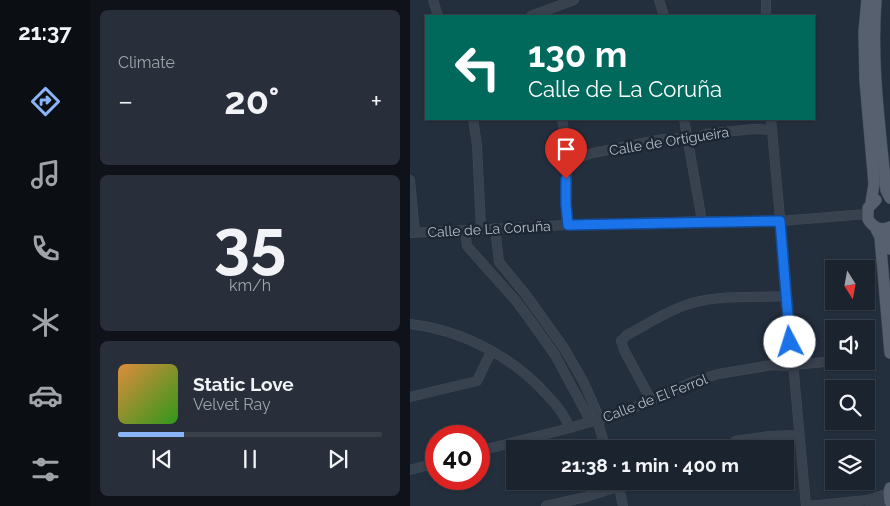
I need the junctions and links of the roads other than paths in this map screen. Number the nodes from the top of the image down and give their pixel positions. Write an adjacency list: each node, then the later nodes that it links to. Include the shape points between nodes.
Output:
1 (433, 0): 7 (street)
2 (574, 0): 8 (street)
3 (659, 0): 9 (street)
4 (766, 0): 10 (street)
5 (867, 0): 20 (main road, via 865,80 874,184)
6 (876, 0): 19 (main road, via 875,80 886,190)
7 (438, 15)
8 (534, 15)
9 (664, 15)
10 (766, 15)
11 (472, 120): 25 (street, via 477,145)
12 (562, 120): 17 (street)
13 (684, 120): 16 (street)
14 (771, 120): 15 (street)
15 (772, 130): 16 (street, Calle de Ortigueira, via 743,130); 22 (street)
16 (686, 138): 17 (street, Calle de Ortigueira, via 663,139); 21 (street)
17 (567, 160): 23 (street)
18 (410, 180): 29 (street)
19 (890, 199): 20 (main road, via 881,198)
20 (869, 208): 22 (street, Calle de La Coruña); 27 (main road, via 871,224)
21 (702, 221): 22 (street, Calle de La Coruña); 23 (street, Calle de La Coruña)
22 (780, 221): 32 (street)
23 (568, 225): 26 (street, Calle de La Coruña)
24 (890, 227): 27 (main road)
25 (481, 228): 26 (street, Calle de La Coruña); 28 (street, Calle de La Coruña)
26 (495, 228): 40 (street, via 499,262 564,348 583,381)
27 (875, 228): 35 (main road, via 880,237)
28 (465, 230): 29 (street, Calle de La Coruña); 40 (street, via 467,246 517,302)
29 (413, 233)
30 (890, 234): 31 (main road)
31 (890, 249)
32 (786, 296): 37 (street); 39 (street, via 698,302 670,312 626,335 621,340 624,350)
33 (410, 324): 34 (street, via 454,334)
34 (491, 352): 38 (street, via 477,381); 41 (street, via 519,368 542,389)
35 (890, 353)
36 (825, 362): 37 (street, Calle de El Ferrol)
37 (793, 365): 39 (street, Calle de El Ferrol, via 772,365 718,374); 42 (street)
38 (410, 396)
39 (651, 400): 40 (street, Calle de El Ferrol)
40 (598, 420): 41 (street, Calle de El Ferrol); 43 (street)
41 (569, 427): 45 (street, Calle de El Ferrol)
42 (799, 435): 44 (street); 54 (street)
43 (604, 440)
44 (743, 440)
45 (490, 448)
46 (425, 467): 47 (street)
47 (410, 470)
48 (598, 490): 52 (street)
49 (619, 490): 53 (street)
50 (890, 494): 51 (street)
51 (867, 500): 54 (street); 55 (street)
52 (546, 506)
53 (623, 506)
54 (807, 506)
55 (890, 506)

